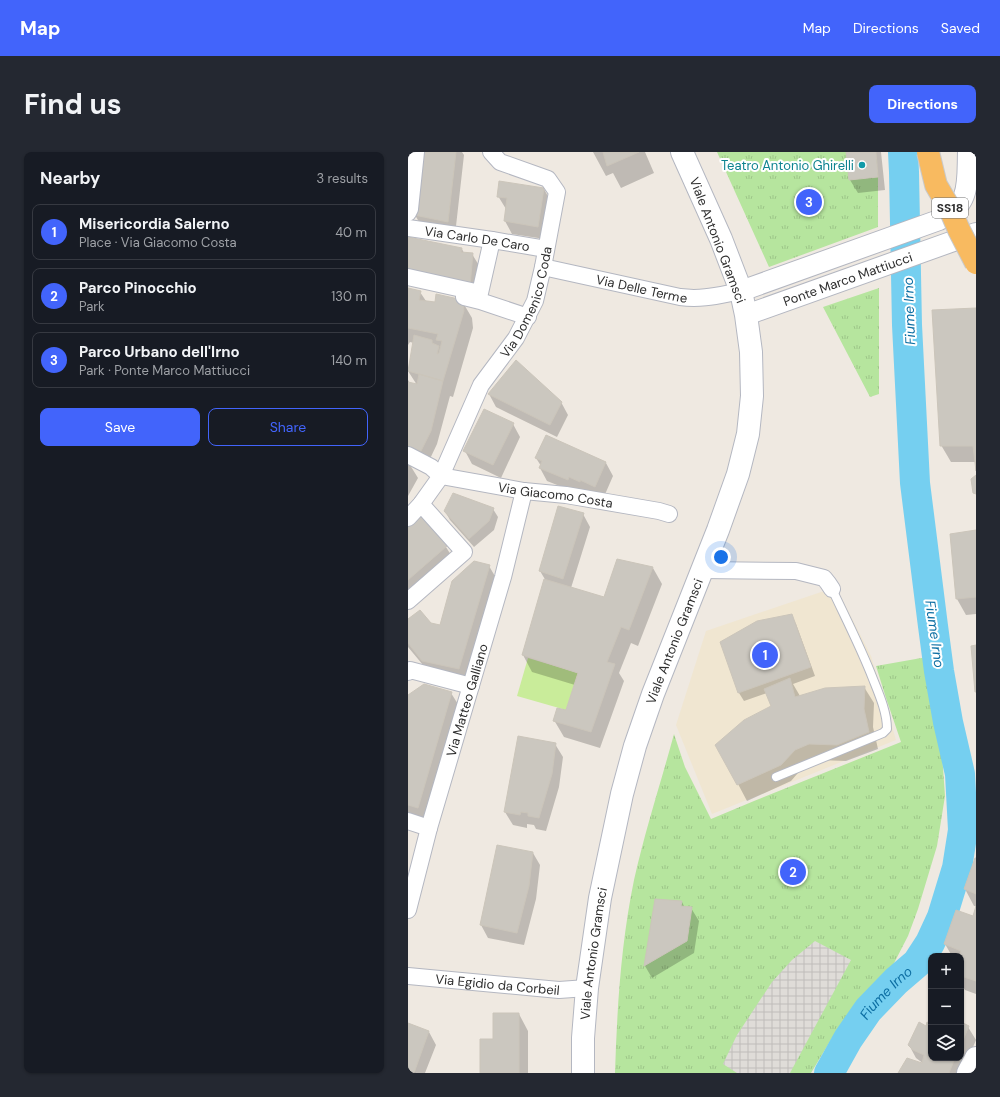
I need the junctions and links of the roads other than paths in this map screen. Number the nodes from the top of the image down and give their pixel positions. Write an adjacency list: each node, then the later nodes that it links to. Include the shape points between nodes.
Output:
1 (416, 152): 6 (street)
2 (491, 152): 10 (street, Via Domenico Coda, via 500,162 548,180 557,192)
3 (682, 152): 15 (main road, Viale Antonio Gramsci)
4 (928, 152): 11 (highway, SS18, bridge, via 936,185)
5 (968, 152): 15 (street, Ponte Marco Mattiucci, via 963,200 948,216)
6 (408, 213)
7 (408, 228): 9 (street, Via Carlo De Caro)
8 (974, 235): 16 (street, Ponte Marco Mattiucci)
9 (492, 240): 10 (street, Via Carlo De Caro); 13 (street, via 480,293)
10 (546, 249): 12 (street, Via Domenico Coda)
11 (976, 263)
12 (543, 267): 15 (street, Via Delle Terme, via 694,299); 17 (street, Via Domenico Coda, via 535,301)
13 (408, 277)
14 (408, 285): 17 (street, via 480,301)
15 (741, 291): 16 (main road, Viale Antonio Gramsci)
16 (746, 315): 24 (main road, Viale Antonio Gramsci, via 751,352 752,396 748,434 738,474)
17 (528, 316): 19 (street, Via Domenico Coda, via 516,338 481,385)
18 (408, 455): 19 (street, via 431,467)
19 (441, 476): 20 (street, Via Giacomo Costa); 21 (street, Via Domenico Coda)
20 (524, 491): 22 (street, Via Giacomo Costa, via 566,495); 28 (street, Via Matteo Galliano, via 503,577)
21 (421, 504): 23 (street, Via Domenico Coda); 26 (street, via 464,552)
22 (669, 514)
23 (408, 518)
24 (703, 570): 25 (street, via 796,571 824,578); 34 (main road, Viale Antonio Gramsci, via 653,694 631,760 600,898)
25 (832, 589): 29 (lane, via 878,691 887,729 883,734)
26 (408, 600)
27 (409, 670): 28 (street)
28 (471, 686): 31 (street, Via Matteo Galliano)
29 (776, 777)
30 (408, 821): 31 (street)
31 (429, 828): 32 (street, Via Matteo Galliano)
32 (408, 910)
33 (408, 976): 34 (street, Via Egidio da Corbeil, via 559,990)
34 (587, 988): 36 (main road, Viale Antonio Gramsci)
35 (976, 1058): 37 (main road)
36 (583, 1073)
37 (968, 1073)

